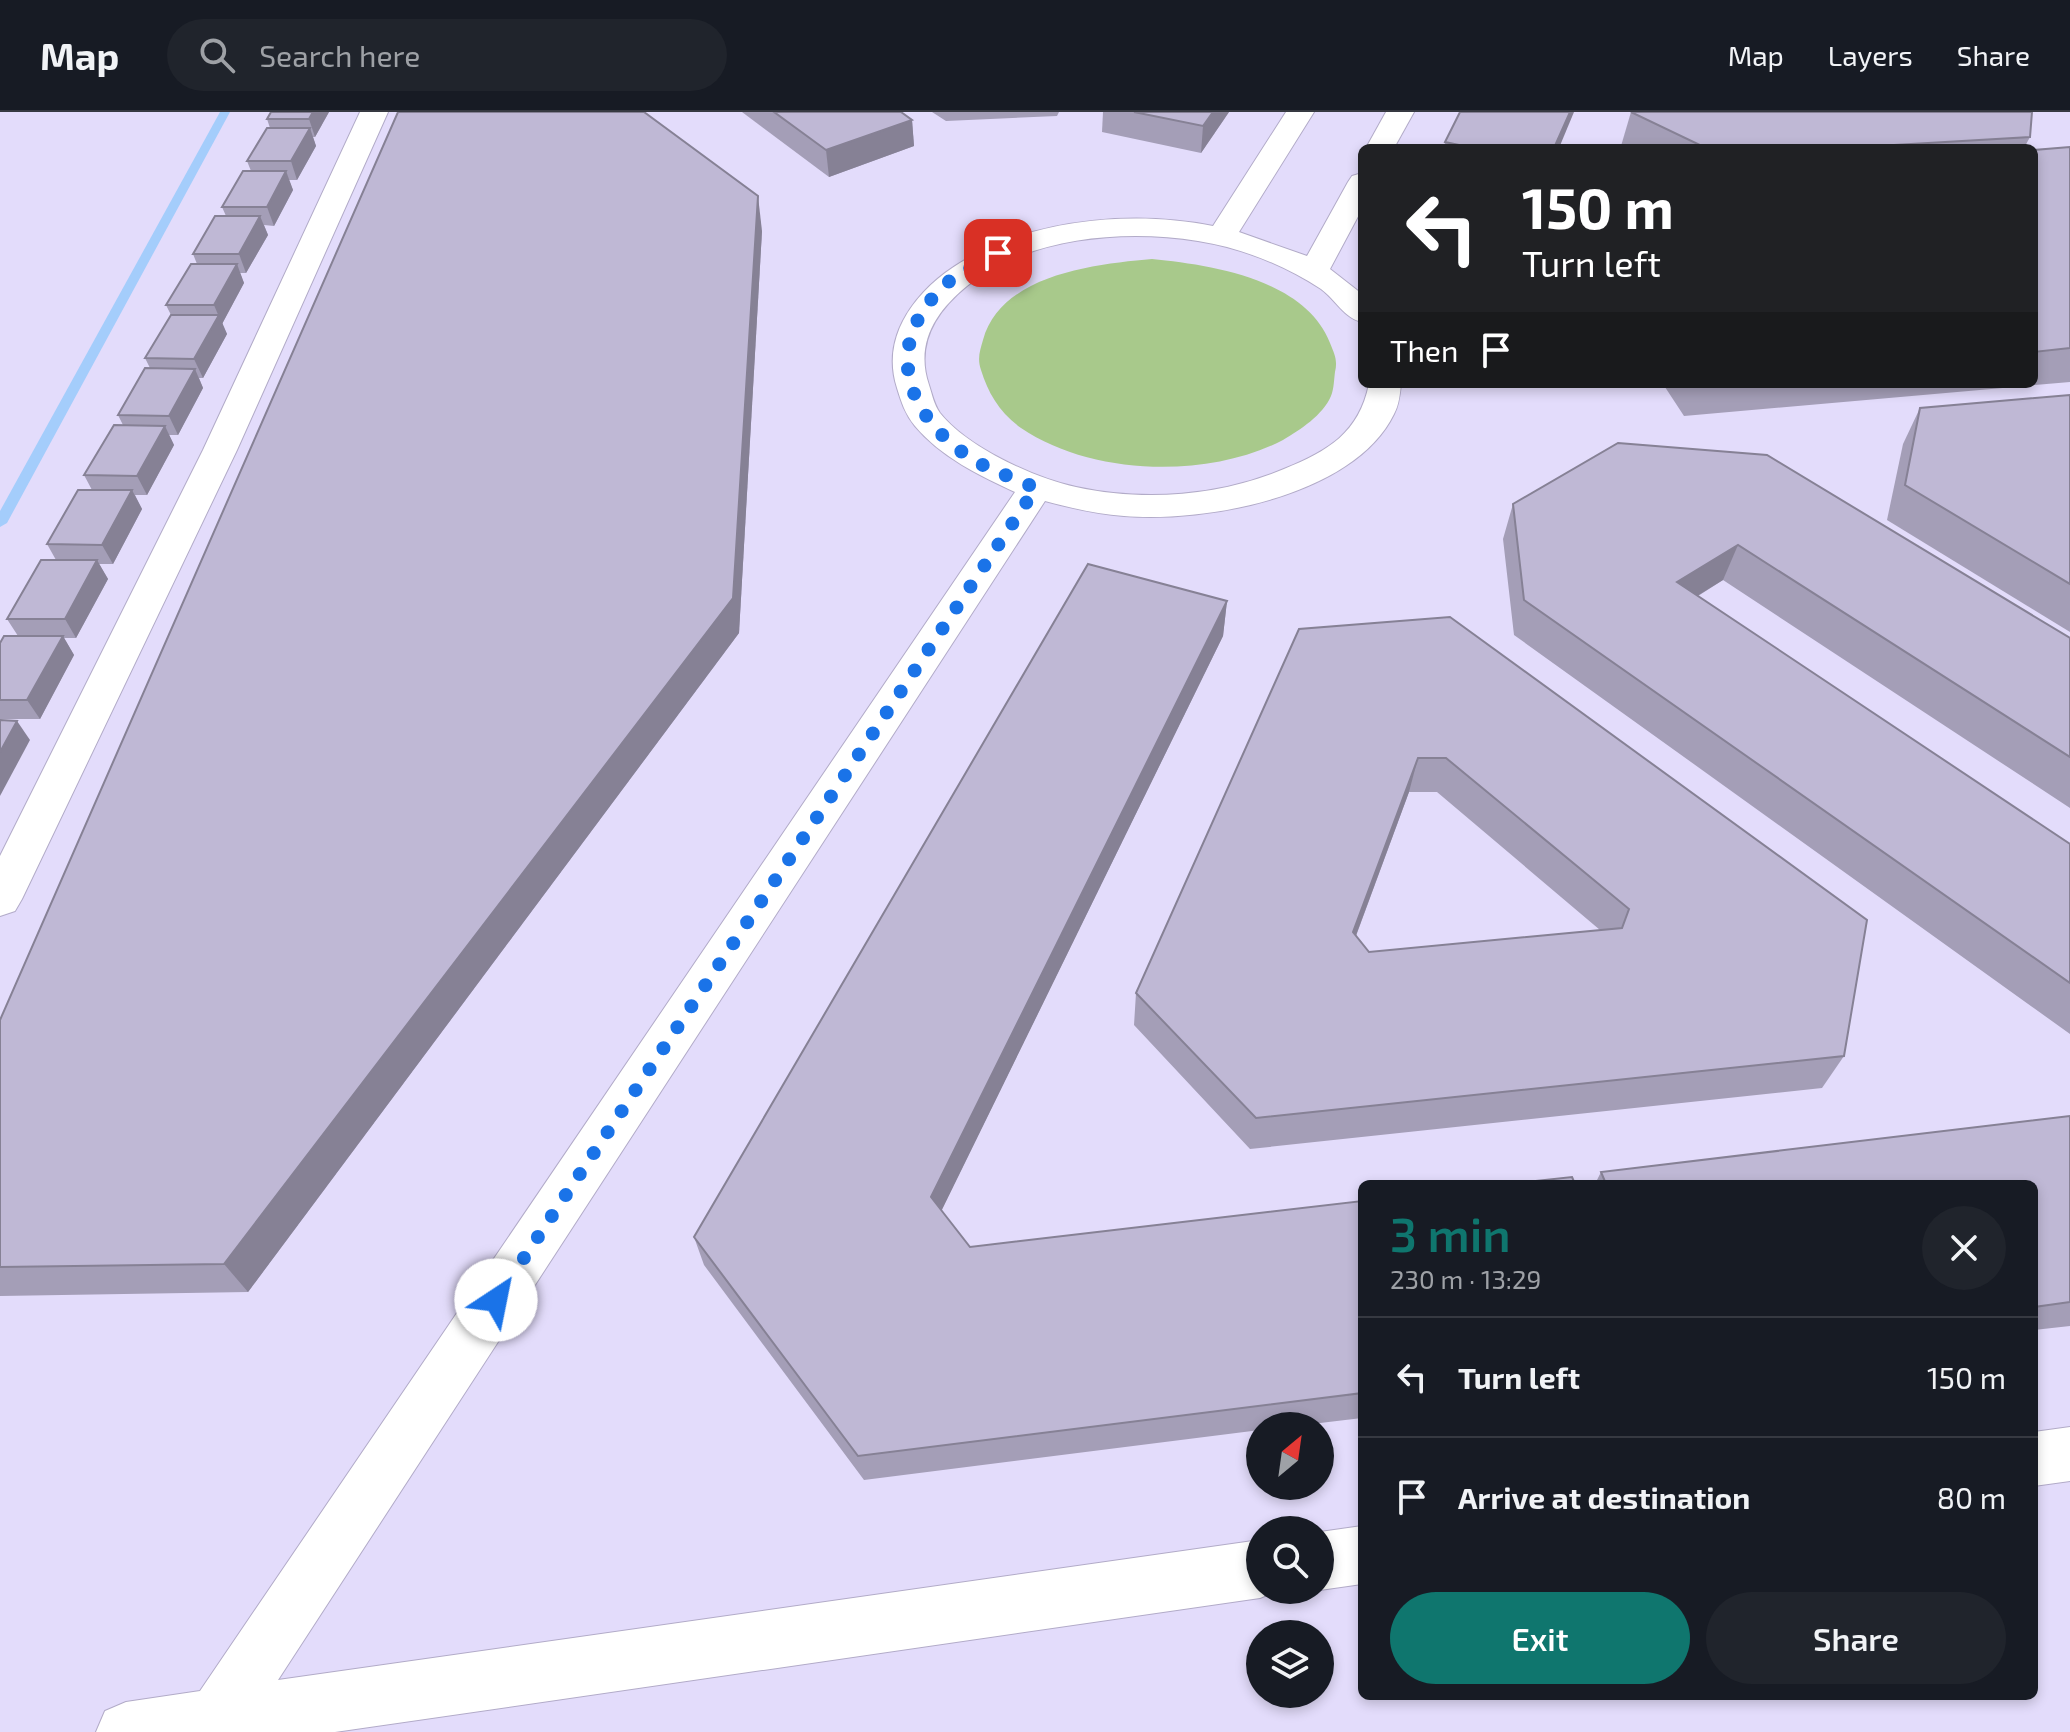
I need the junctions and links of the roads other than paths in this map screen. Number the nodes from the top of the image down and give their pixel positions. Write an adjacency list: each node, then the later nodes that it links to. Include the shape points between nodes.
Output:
1 (374, 112): 11 (street, via 220,450)
2 (1300, 112): 6 (street)
3 (1400, 112): 4 (street)
4 (1382, 144)
5 (1358, 189): 7 (street)
6 (1221, 237): 7 (street, via 1278,253); 10 (street, via 1136,227 1063,234 998,253 946,284 914,324 906,369 925,416 970,457)
7 (1313, 272): 8 (street, via 1334,284)
8 (1358, 309)
9 (1384, 388): 10 (street, via 1377,414 1340,456 1280,487 1202,504 1116,505)
10 (1036, 488): 17 (street)
11 (0, 899)
12 (2070, 1454): 13 (street)
13 (2038, 1458)
14 (1358, 1556): 15 (street)
15 (1334, 1559)
16 (1246, 1571): 17 (street)
17 (217, 1719): 18 (street)
18 (126, 1732)

